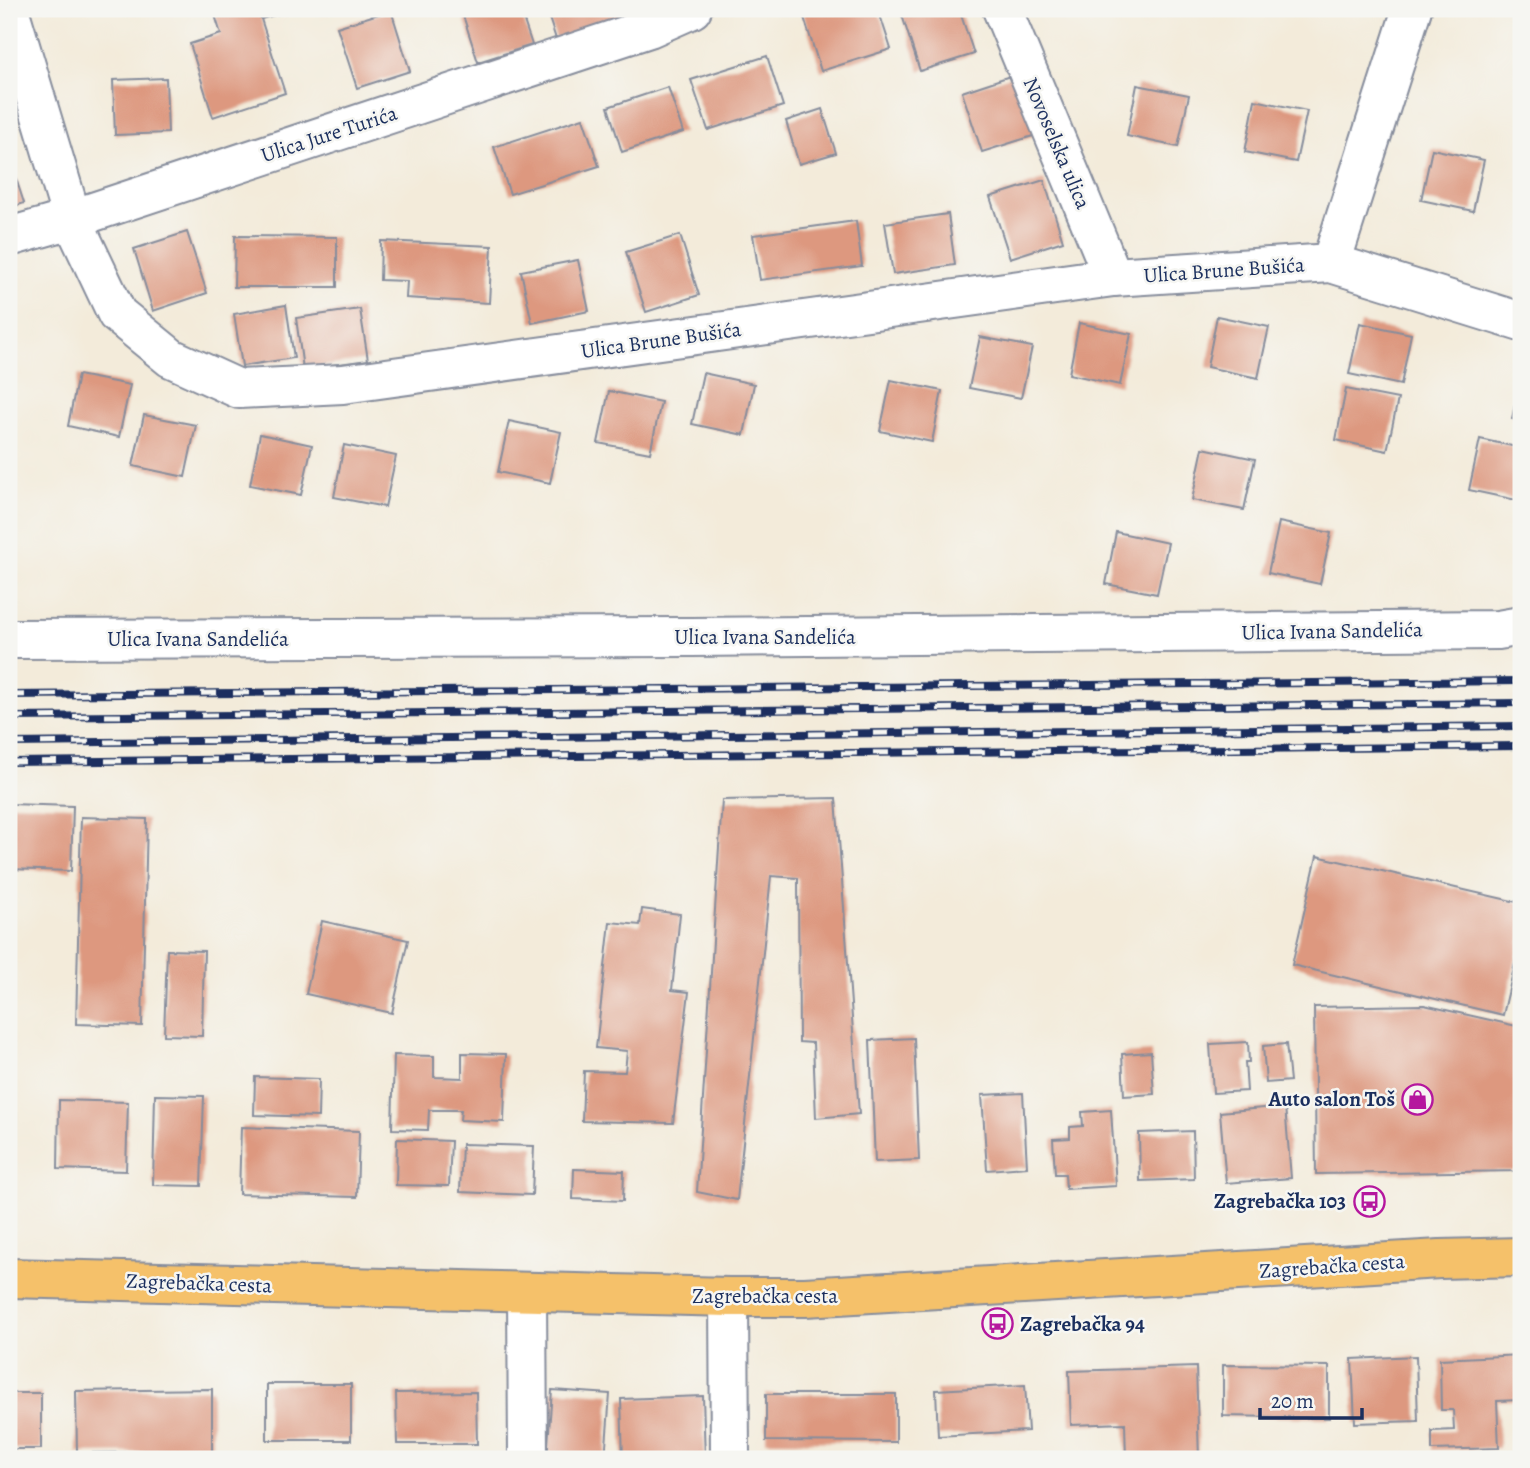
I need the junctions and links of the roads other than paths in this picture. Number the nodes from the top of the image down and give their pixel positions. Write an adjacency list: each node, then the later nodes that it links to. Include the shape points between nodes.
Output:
1 (9, 9): 6 (street, Ulica Brune Bušića)
2 (692, 9): 5 (street, Ulica Jure Turića)
3 (1002, 9): 9 (street, Novoselska ulica)
4 (1412, 9): 8 (street, Ulica Brune Bušića)
5 (645, 19): 6 (street, Ulica Jure Turića)
6 (72, 219): 7 (street, Ulica Jure Turića); 9 (street, Ulica Brune Bušića, via 117,314 171,358 239,389 343,384)
7 (9, 237)
8 (1331, 263): 9 (street, Ulica Brune Bušića); 10 (street, Ulica Brune Bušića)
9 (1113, 277)
10 (1521, 322)
11 (1521, 626): 12 (street, Ulica Ivana Sandelića, via 1498,630 733,637)
12 (9, 639)
13 (1521, 1257): 16 (main road, Zagrebačka cesta, via 884,1294)
14 (9, 1278): 15 (main road, Zagrebačka cesta)
15 (527, 1292): 16 (main road, Zagrebačka cesta); 17 (street)
16 (729, 1297): 18 (street)
17 (528, 1459)
18 (730, 1459)

